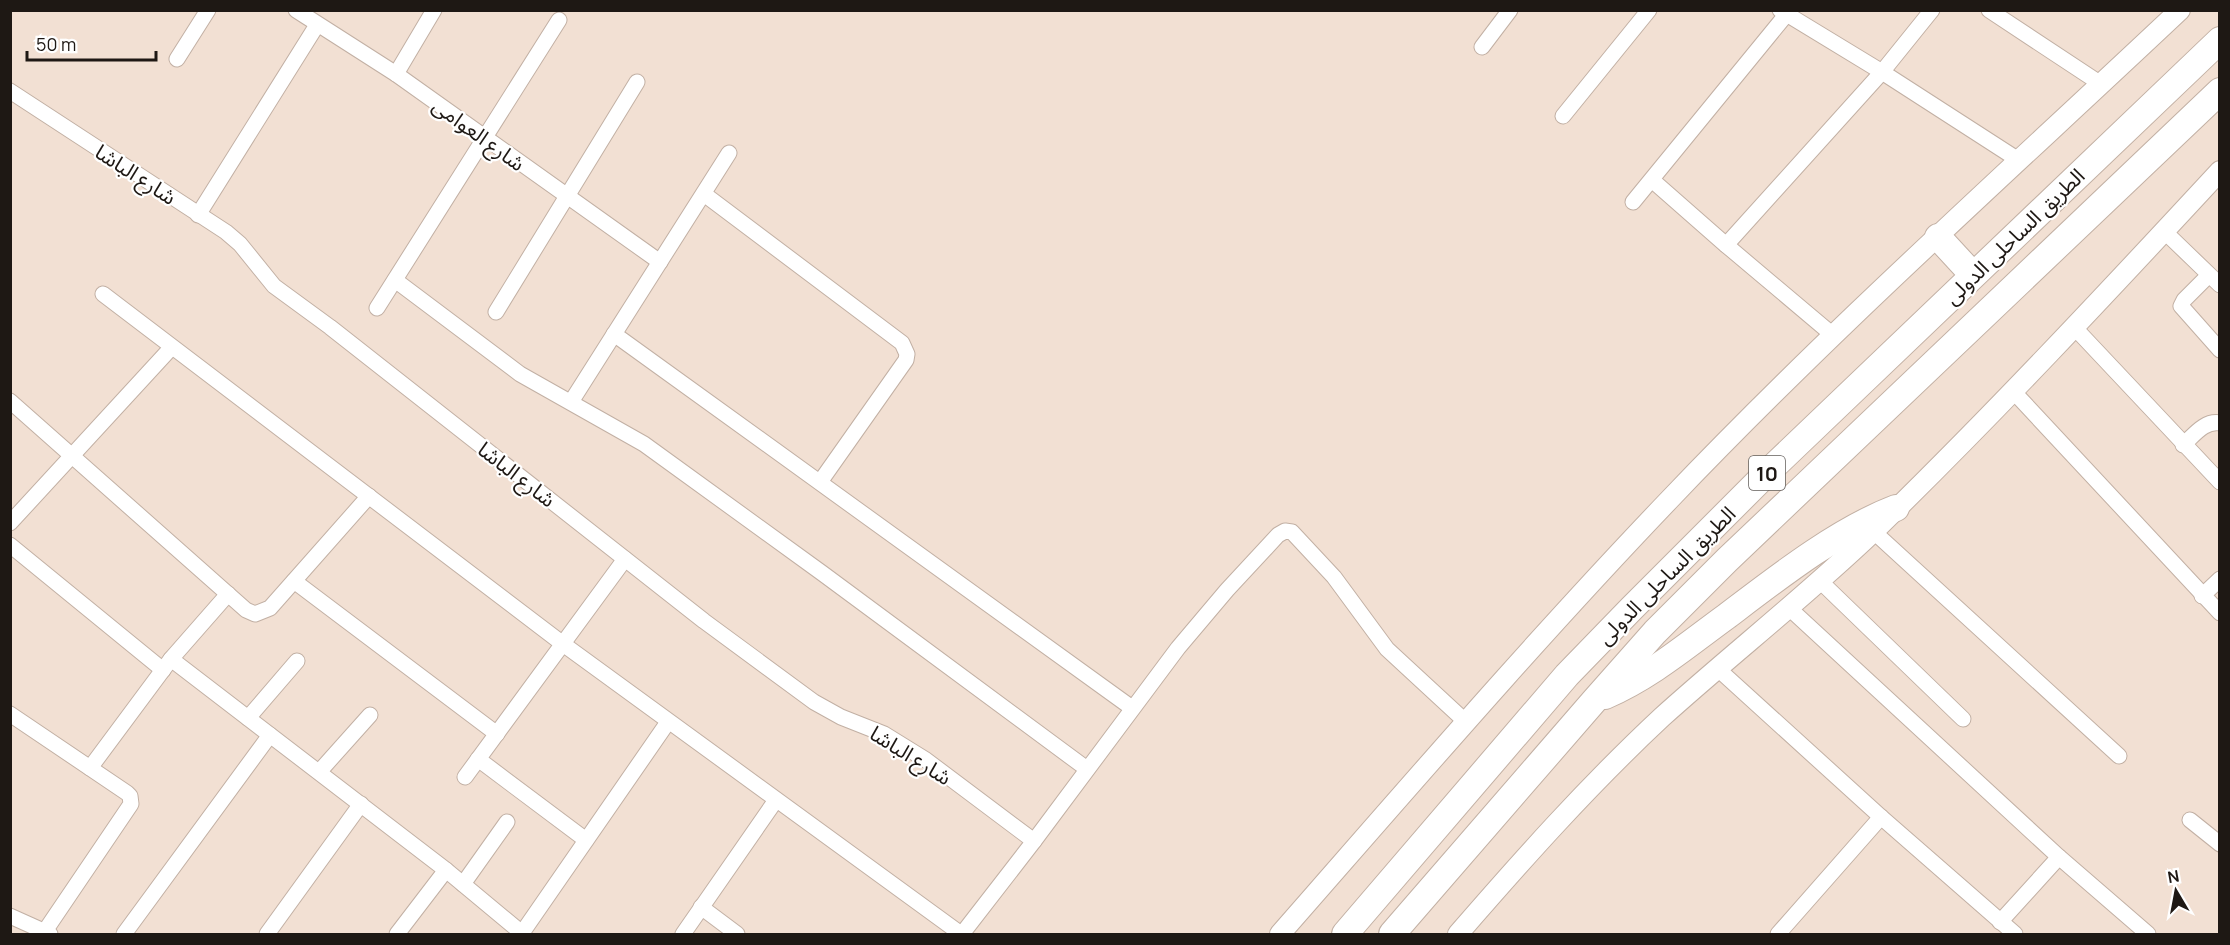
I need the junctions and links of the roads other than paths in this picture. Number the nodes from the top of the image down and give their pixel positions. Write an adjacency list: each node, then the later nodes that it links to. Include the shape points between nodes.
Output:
1 (208, 10): 14 (street)
2 (434, 10): 16 (street)
3 (1510, 10): 13 (street)
4 (1649, 10): 21 (street)
5 (1932, 10): 15 (street)
6 (1989, 10): 18 (street)
7 (2180, 10): 18 (street)
8 (298, 11): 11 (street, شارع العوامى)
9 (1785, 12): 15 (street); 26 (street)
10 (559, 20): 22 (street)
11 (317, 25): 16 (street, شارع العوامى); 30 (street)
12 (2220, 40): 35 (highway, الطريق الساحلى الدولى / 10)
13 (1482, 46)
14 (177, 58)
15 (1882, 72): 24 (street); 33 (street)
16 (396, 74): 22 (street, شارع العوامى)
17 (637, 82): 28 (street)
18 (2101, 84): 24 (street)
19 (10, 91): 30 (street, شارع الباشا)
20 (2220, 91): 71 (highway, الطريق الساحلى الدولى / 10, via 1727,560)
21 (1563, 116)
22 (485, 139): 28 (street, شارع العوامى); 36 (street)
23 (729, 153): 27 (street)
24 (2020, 161): 32 (street)
25 (2220, 171): 31 (street)
26 (1652, 180): 29 (street); 33 (street)
27 (704, 194): 34 (street); 52 (street, via 906,349 906,360)
28 (567, 196): 34 (street, شارع العوامى); 40 (street)
29 (1633, 202)
30 (198, 215): 59 (street, شارع الباشا, via 240,244 274,286)
31 (2164, 231): 37 (street); 41 (street)
32 (1938, 237): 35 (highway); 43 (street)
33 (1726, 245): 43 (street)
34 (660, 262): 42 (street)
35 (1973, 275): 110 (highway, الطريق الساحلى الدولى / 10, via 1764,476 1575,667)
36 (395, 280): 39 (street); 48 (street, via 520,374)
37 (2214, 280): 45 (street, via 2181,306)
38 (103, 294): 44 (street)
39 (378, 308)
40 (496, 312)
41 (2074, 327): 46 (street); 50 (street)
42 (614, 334): 48 (street); 52 (street)
43 (1834, 336): 78 (street, via 1670,499)
44 (171, 348): 51 (street); 54 (street)
45 (2220, 350)
46 (2012, 390): 55 (street); 64 (street)
47 (10, 401): 51 (street)
48 (571, 402): 84 (street, via 644,444)
49 (2220, 423): 50 (street, via 2204,426)
50 (2183, 445): 53 (street)
51 (72, 456): 56 (street); 63 (street)
52 (820, 482): 72 (street)
53 (2220, 482)
54 (369, 496): 62 (street); 67 (street)
55 (1896, 508): 57 (street); 71 (highway, via 1830,543 1651,672)
56 (10, 523)
57 (1873, 531): 61 (street); 81 (street)
58 (10, 545): 69 (street)
59 (625, 559): 67 (street); 93 (street, شارع الباشا, via 814,702 898,742)
60 (2220, 579): 64 (street)
61 (1819, 580): 65 (street); 76 (street)
62 (294, 581): 63 (street, via 270,608 255,614); 79 (street)
63 (228, 594): 69 (street)
64 (2202, 596): 66 (street)
65 (1788, 607): 70 (street); 95 (street)
66 (2220, 613)
67 (563, 644): 77 (street); 79 (street)
68 (297, 661): 75 (street)
69 (167, 665): 75 (street); 83 (street)
70 (1718, 669): 89 (street); 112 (street, via 1595,782)
71 (1594, 701): 111 (highway, الطريق الساحلى الدولى / 10)
72 (1132, 708): 78 (street, via 1227,591 1286,531 1292,532 1316,556 1387,649); 84 (street)
73 (10, 714): 83 (street)
74 (370, 715): 85 (street)
75 (248, 718): 80 (street)
76 (1963, 719)
77 (668, 722): 87 (street); 92 (street)
78 (1466, 722): 109 (street)
79 (497, 734): 82 (street)
80 (270, 735): 85 (street); 102 (street)
81 (2118, 756)
82 (478, 759): 86 (street); 92 (street)
83 (90, 768): 101 (street, via 128,793 131,804)
84 (1088, 769): 93 (street)
85 (319, 772): 88 (street)
86 (465, 777)
87 (776, 800): 98 (street); 108 (street)
88 (361, 804): 96 (street); 103 (street)
89 (1881, 817): 100 (street); 113 (street)
90 (2190, 820): 94 (street)
91 (507, 822): 97 (street)
92 (586, 840): 105 (street)
93 (1034, 841): 108 (street)
94 (2220, 844)
95 (2059, 857): 100 (street); 115 (street)
96 (446, 870): 97 (street); 104 (street)
97 (463, 884): 105 (street)
98 (701, 907): 106 (street); 107 (street)
99 (10, 916): 101 (street)
100 (2000, 922): 114 (street)
101 (47, 933)
102 (124, 934)
103 (267, 934)
104 (397, 934)
105 (523, 934)
106 (682, 934)
107 (737, 934)
108 (962, 934)
109 (1280, 934)
110 (1345, 934)
111 (1392, 934)
112 (1458, 934)
113 (1778, 934)
114 (2015, 934)
115 (2148, 934)

